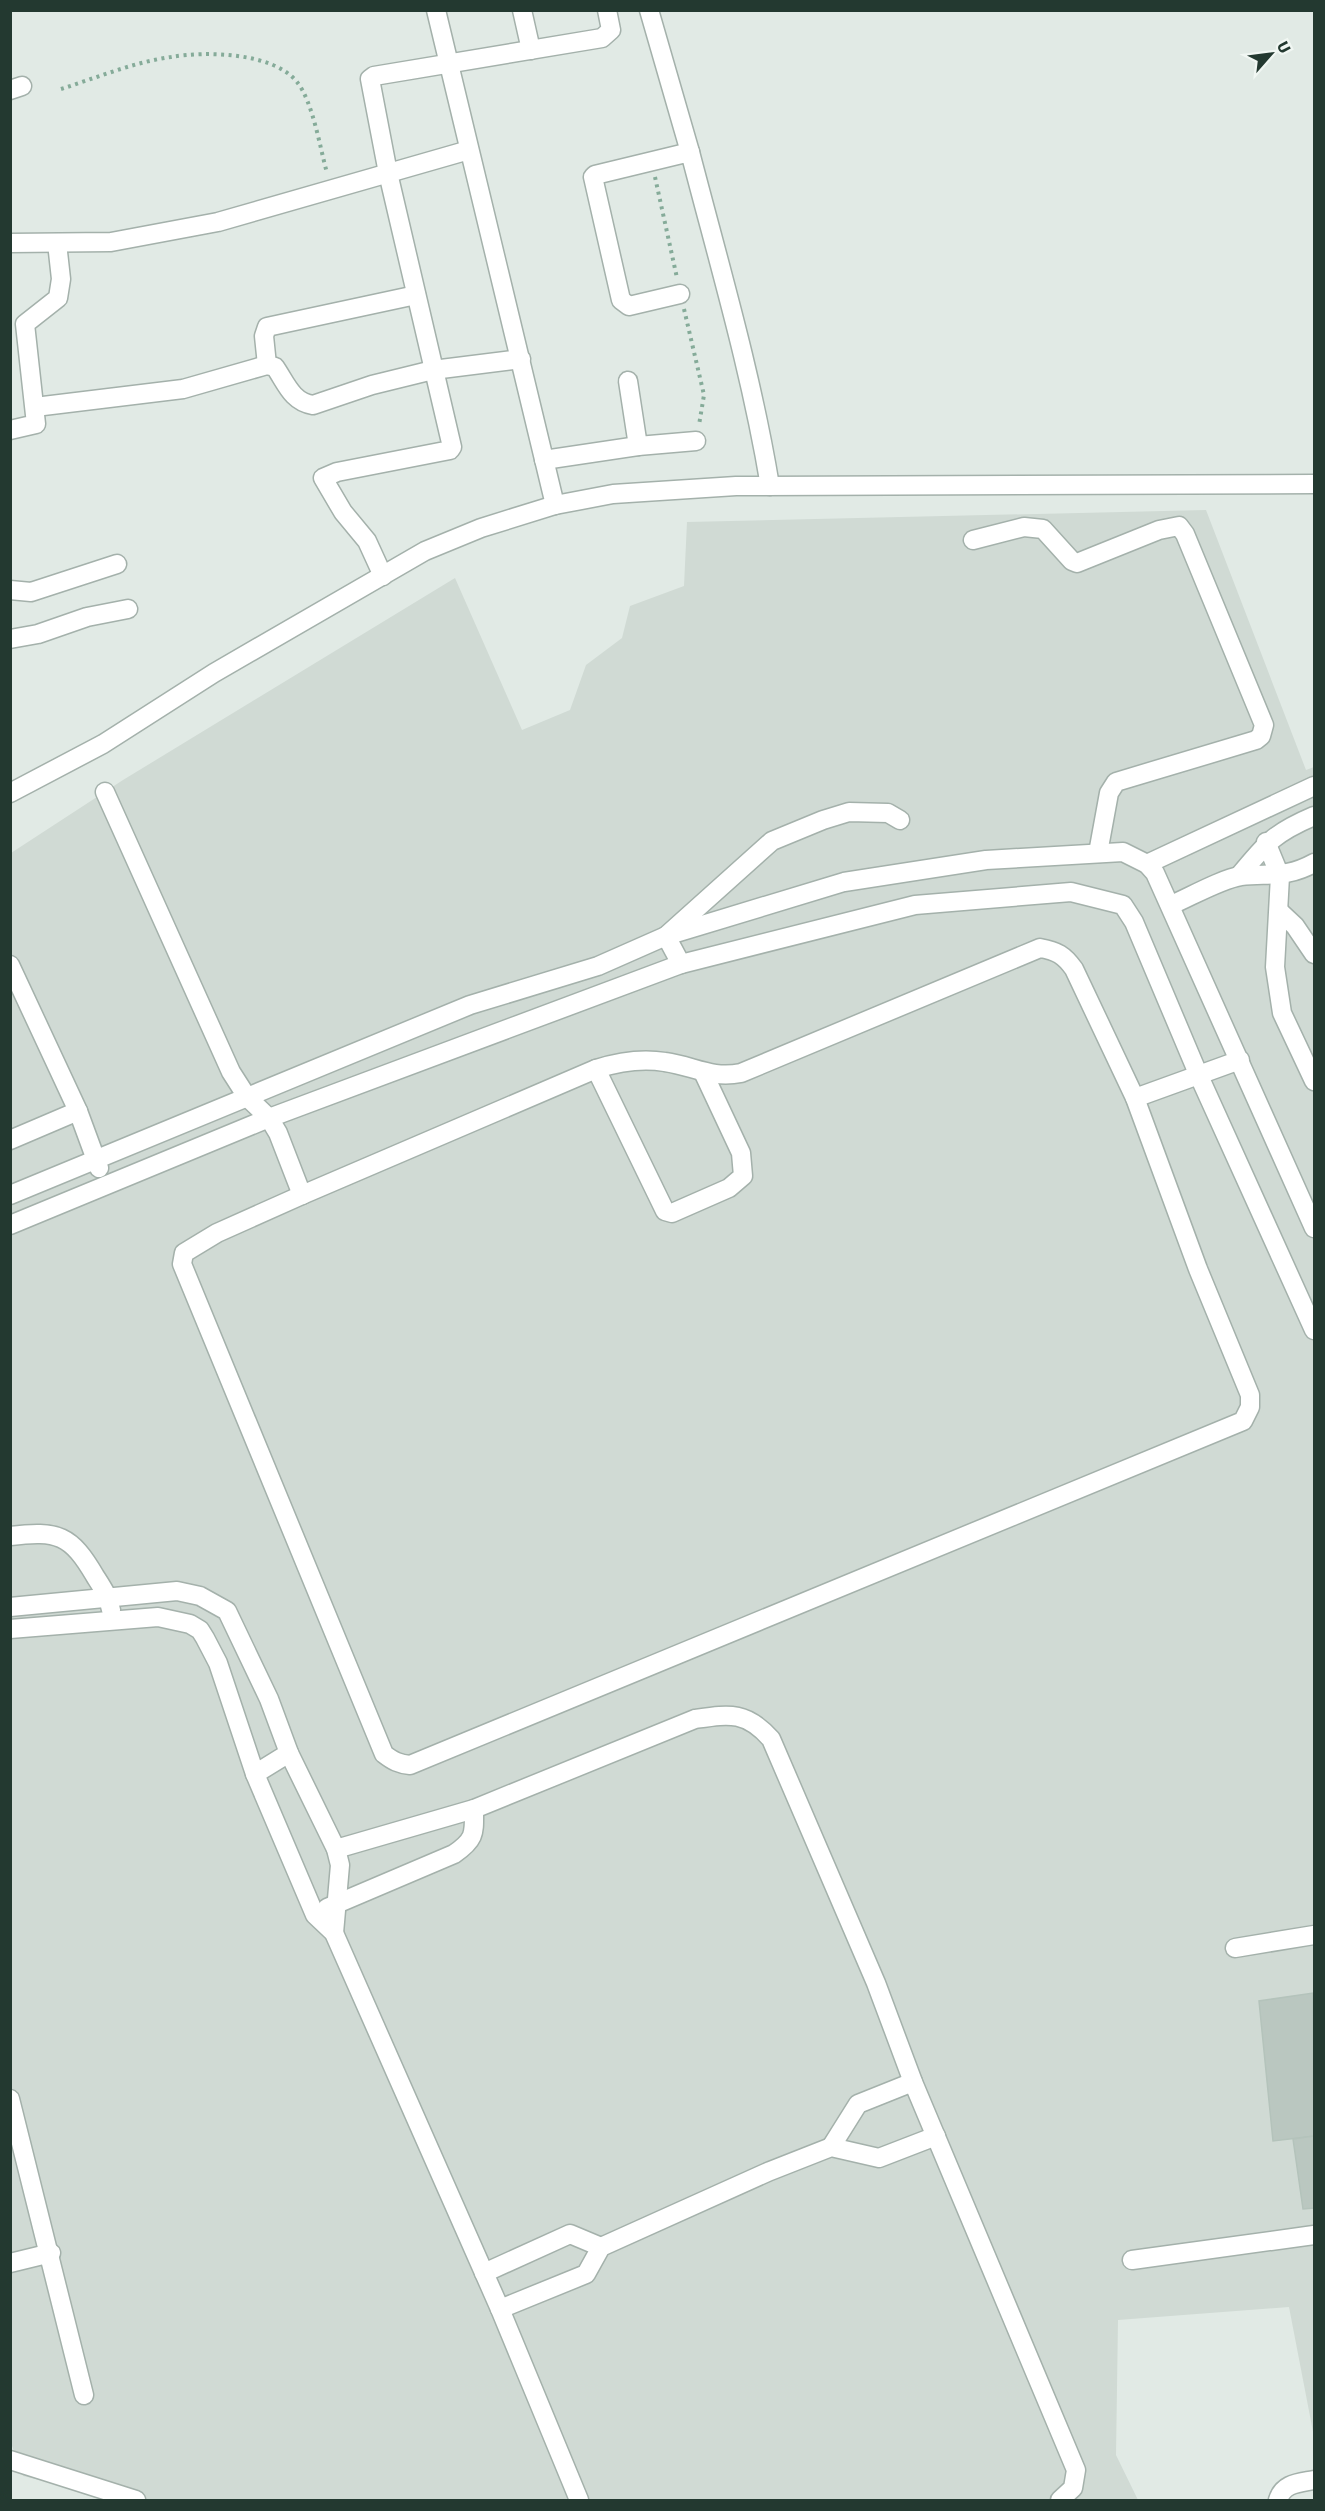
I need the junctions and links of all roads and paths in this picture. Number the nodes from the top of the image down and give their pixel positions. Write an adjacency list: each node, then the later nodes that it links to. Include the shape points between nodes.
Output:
1 (435, 10): 6 (street)
2 (522, 10): 5 (street)
3 (607, 10): 5 (street, via 609,34)
4 (649, 10): 9 (street)
5 (531, 50): 6 (street)
6 (447, 63): 8 (street); 11 (street, via 370,79)
7 (61, 89): 12 (path, via 171,57 235,55 260,61 291,76 303,91)
8 (469, 150): 11 (street); 17 (street)
9 (690, 152): 10 (street); 27 (street, via 744,348)
10 (652, 161): 15 (path); 15 (street, via 593,177 621,300 629,306)
11 (388, 173): 12 (street); 16 (street)
12 (331, 190): 14 (street, via 218,222 111,242)
13 (10, 243): 14 (street)
14 (57, 243): 21 (street, via 61,279 58,298 25,324)
15 (680, 294): 23 (path, via 704,395)
16 (416, 295): 18 (street, via 267,327); 19 (street)
17 (521, 359): 19 (street); 25 (street)
18 (267, 365): 19 (street, via 275,367 294,397 313,405); 21 (street, via 183,388)
19 (433, 370): 31 (street, via 452,443 450,450 323,478 343,512 367,541)
20 (628, 381): 24 (street)
21 (34, 406): 22 (street, via 36,424)
22 (10, 430)
23 (696, 441): 24 (street)
24 (638, 446): 25 (street)
25 (544, 460): 28 (street)
26 (1314, 484): 27 (street)
27 (770, 486): 28 (street, via 652,490)
28 (555, 505): 31 (street, via 481,528 425,551)
29 (973, 540): 41 (street, via 1024,527 1042,529 1077,563 1179,526 1264,725 1262,736 1256,740 1116,782 1106,801)
30 (117, 564): 32 (street, via 31,592)
31 (383, 576): 37 (street, via 214,673 103,744)
32 (10, 590)
33 (128, 609): 34 (street)
34 (10, 639)
35 (1314, 786): 43 (street)
36 (105, 792): 57 (street, via 231,1072)
37 (10, 793)
38 (1314, 816): 40 (street)
39 (900, 820): 48 (street, via 888,813 849,812 772,841)
40 (1266, 842): 44 (street); 45 (street)
41 (1098, 853): 43 (street, via 1123,852); 48 (street, via 986,860 844,882)
42 (1314, 863): 45 (street)
43 (1147, 864): 46 (street)
44 (1239, 876): 45 (street); 46 (street)
45 (1280, 876): 47 (street)
46 (1171, 905): 52 (street)
47 (1279, 911): 49 (street); 56 (street, via 1275,967 1282,1013)
48 (666, 936): 50 (street); 57 (street, via 598,966 470,1005)
49 (1314, 954)
50 (681, 964): 55 (street, via 915,905 1071,892 1101,898 1123,905 1134,922); 60 (street)
51 (10, 965): 59 (street)
52 (1240, 1060): 55 (street); 67 (street)
53 (596, 1069): 54 (street, via 650,1060); 54 (street, via 665,1211 672,1214 729,1188 743,1176 741,1153); 65 (street)
54 (703, 1072): 58 (street, via 717,1076 741,1073 1040,948 1066,957 1074,969)
55 (1199, 1076): 58 (street); 68 (street)
56 (1314, 1081)
57 (247, 1097): 60 (street); 62 (street)
58 (1135, 1098): 65 (street, via 1198,1269 1251,1395 1243,1421 410,1765 395,1763 384,1754 181,1260 187,1250 217,1233)
59 (78, 1111): 61 (street); 62 (street)
60 (269, 1118): 63 (street); 65 (street)
61 (10, 1140)
62 (95, 1159): 63 (street); 64 (street)
63 (106, 1184): 66 (street)
64 (10, 1195)
65 (302, 1195)
66 (10, 1226)
67 (1314, 1228)
68 (1314, 1330)
69 (10, 1536): 70 (street, via 38,1533 70,1543 79,1549)
70 (110, 1599): 71 (street); 72 (street); 74 (street, via 177,1591 200,1596 227,1611 269,1699)
71 (10, 1607)
72 (114, 1622): 73 (street); 75 (street, via 170,1618 200,1630 218,1663)
73 (10, 1629)
74 (289, 1753): 75 (street); 77 (street)
75 (255, 1774): 79 (street)
76 (474, 1809): 77 (street); 78 (street, via 474,1835 460,1850); 83 (street, via 695,1719 728,1715 759,1726 771,1739 872,1972)
77 (336, 1849): 78 (street, via 340,1865)
78 (336, 1903): 79 (street); 80 (street)
79 (315, 1915): 80 (street)
80 (334, 1933): 92 (street)
81 (1314, 1935): 82 (street)
82 (1235, 1948)
83 (913, 2082): 85 (street); 86 (street, via 858,2104)
84 (10, 2099): 89 (street)
85 (936, 2136): 86 (street, via 879,2158); 100 (street, via 1076,2470 1073,2488)
86 (831, 2147): 88 (street)
87 (1314, 2235): 90 (street)
88 (601, 2247): 92 (street, via 570,2234); 93 (street, via 586,2274)
89 (51, 2253): 91 (street); 94 (street)
90 (1132, 2260)
91 (10, 2263)
92 (484, 2273): 93 (street)
93 (500, 2309): 99 (street)
94 (84, 2395)
95 (10, 2460): 98 (street)
96 (1314, 2480): 97 (street, via 1291,2484)
97 (1272, 2499)
98 (136, 2500)
99 (579, 2500)
100 (1060, 2500)

